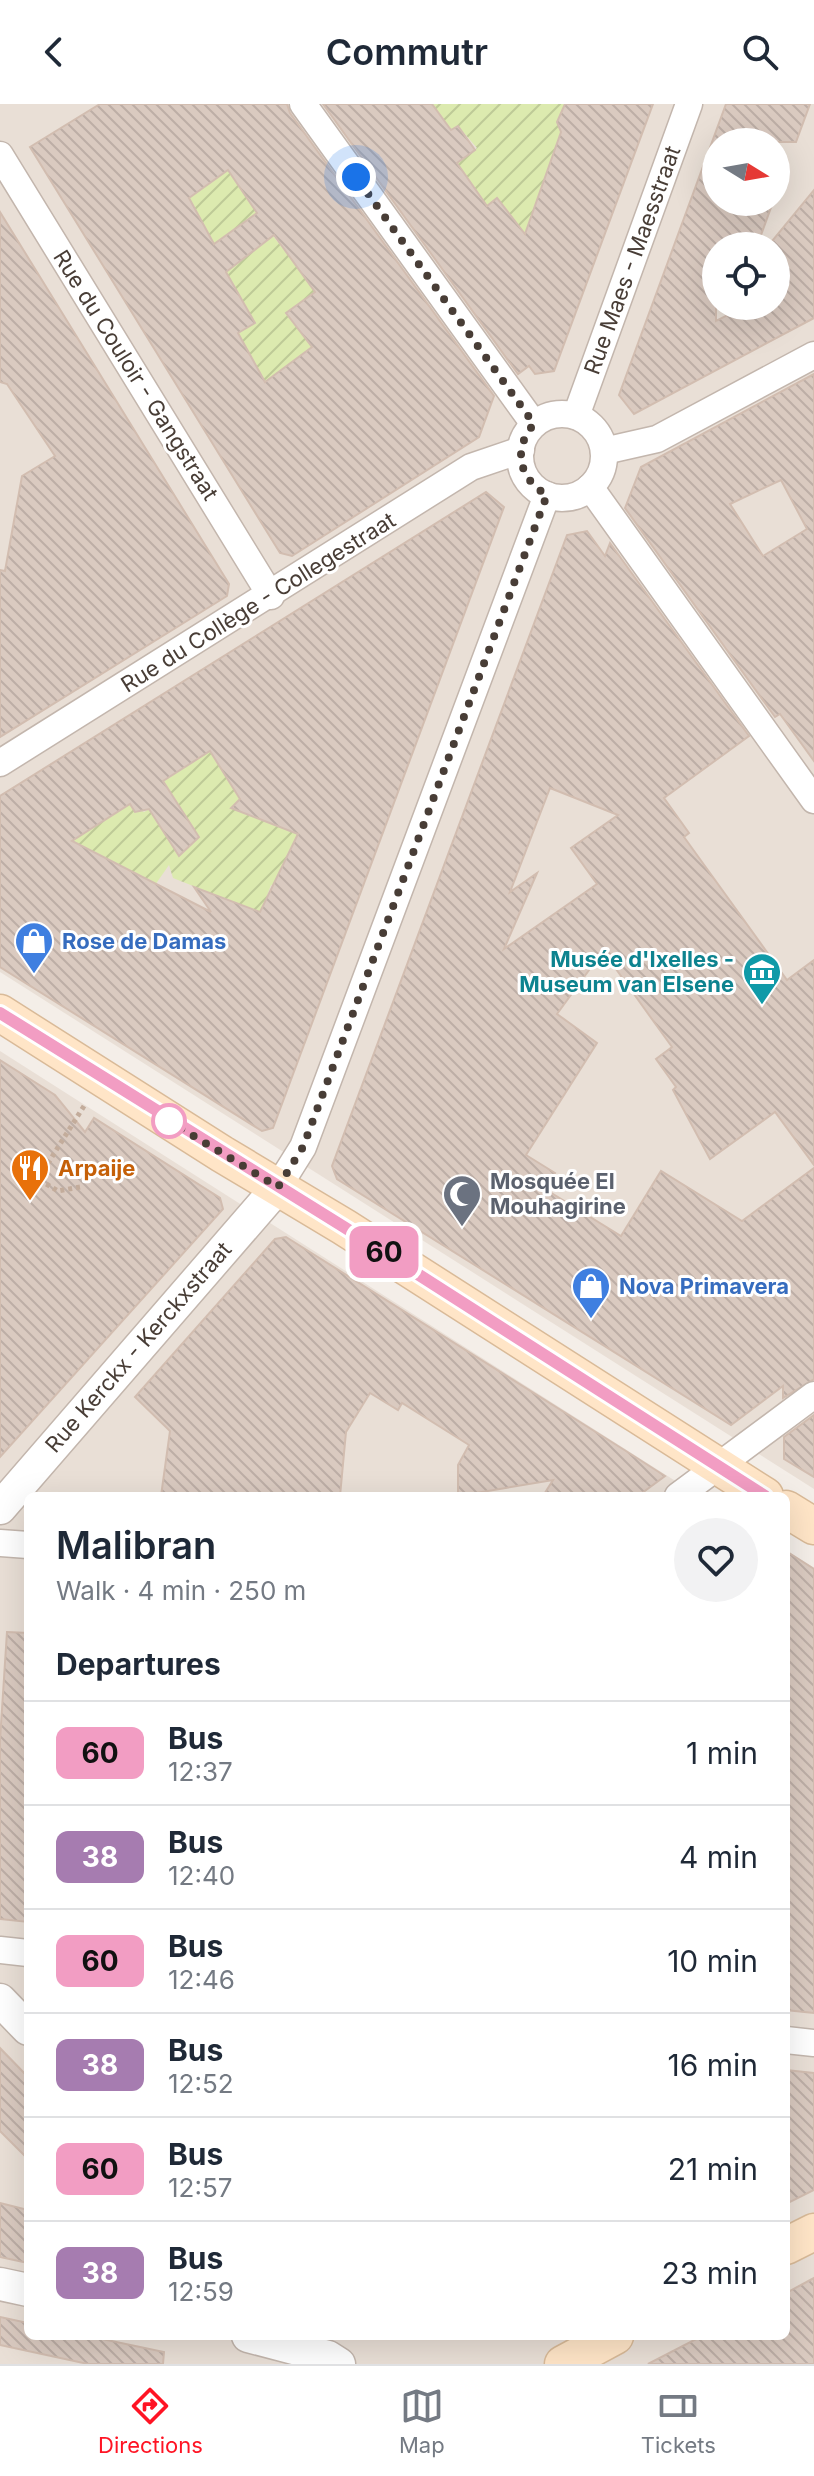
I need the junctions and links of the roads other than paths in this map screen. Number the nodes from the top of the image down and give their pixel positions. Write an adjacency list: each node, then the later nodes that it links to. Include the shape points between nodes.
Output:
1 (303, 104): 6 (street)
2 (689, 104): 5 (street, Rue Maes - Maesstraat)
3 (0, 155): 11 (street, Rue du Couloir - Gangstraat)
4 (814, 355): 8 (street, via 657,439)
5 (576, 416): 6 (street, via 554,414); 8 (street, via 595,430)
6 (534, 424): 7 (street)
7 (521, 450): 10 (street, via 526,477); 11 (street, Rue du Collège - Collegestraat, via 471,467)
8 (604, 451): 9 (street, via 599,477)
9 (590, 487): 10 (street, via 569,497); 13 (street)
10 (547, 495): 15 (street, via 303,1147)
11 (271, 596): 12 (street, Rue du Collège - Collegestraat)
12 (0, 763)
13 (814, 800)
14 (0, 1013): 15 (main road)
15 (278, 1187): 17 (main road); 20 (street, Rue Kerckx - Kerckxstraat)
16 (814, 1395): 17 (street)
17 (718, 1466): 18 (street); 19 (main road)
18 (683, 1492)
19 (759, 1492)
20 (0, 1508)
21 (790, 1511): 22 (main road)
22 (814, 1526)
23 (0, 1543): 24 (street)
24 (24, 1545)
25 (0, 1950): 26 (street)
26 (24, 1953)
27 (0, 2000): 28 (street)
28 (24, 2025)
29 (790, 2040): 30 (street)
30 (814, 2043)
31 (814, 2232): 32 (main road)
32 (790, 2244)
33 (0, 2284): 34 (street)
34 (24, 2289)
35 (275, 2340): 36 (street)
36 (339, 2364)

